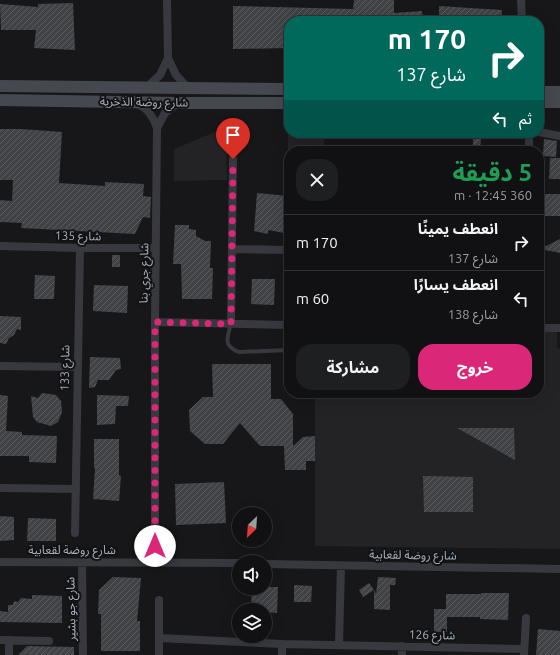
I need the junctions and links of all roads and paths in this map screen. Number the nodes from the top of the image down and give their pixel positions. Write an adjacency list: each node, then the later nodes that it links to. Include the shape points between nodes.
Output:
1 (166, 0): 4 (street)
2 (521, 0): 3 (street)
3 (522, 16)
4 (168, 58): 6 (street, via 160,75); 7 (street, via 176,75)
5 (0, 86): 6 (street, شارع روضة الذخرية)
6 (147, 87): 7 (street, شارع روضة الذخرية)
7 (188, 88): 8 (street, شارع روضة الذخرية)
8 (284, 89)
9 (544, 92): 10 (street)
10 (560, 92)
11 (0, 100): 12 (street, شارع روضة الذخرية)
12 (131, 102): 15 (street, شارع روضة الذخرية); 17 (street, via 148,111)
13 (544, 102): 14 (street)
14 (560, 102)
15 (178, 103): 16 (street, شارع روضة الذخرية); 17 (street, شارع جري بنا, via 165,113)
16 (284, 103)
17 (158, 128): 23 (street, شارع جري بنا)
18 (544, 133): 19 (street)
19 (560, 136)
20 (233, 159): 24 (street)
21 (0, 246): 22 (street, شارع 135)
22 (80, 248): 23 (street, شارع 135); 33 (street, شارع 133)
23 (156, 248): 26 (street, شارع جري بنا)
24 (233, 249): 25 (street); 27 (street)
25 (284, 250)
26 (155, 322): 27 (street); 39 (street, شارع جري بنا)
27 (231, 324): 28 (street); 31 (lane, via 227,341 233,350)
28 (284, 325)
29 (544, 328): 30 (street)
30 (560, 328)
31 (284, 350)
32 (0, 366): 33 (street)
33 (77, 367): 35 (street, شارع 133)
34 (0, 488): 35 (street)
35 (76, 489): 36 (street, شارع 133)
36 (75, 533)
37 (0, 562): 38 (street, شارع روضة لقعابية)
38 (82, 562): 39 (street, شارع روضة لقعابية); 55 (street, شارع جو بشير)
39 (155, 562): 40 (street, شارع روضة لقعابية)
40 (232, 563)
41 (272, 564): 42 (street, شارع روضة لقعابية)
42 (341, 566): 43 (street, شارع روضة لقعابية); 51 (street)
43 (560, 569)
44 (159, 600): 46 (street)
45 (526, 618): 53 (street, شارع 126)
46 (160, 638): 50 (street, شارع 126); 56 (street)
47 (0, 640): 48 (street)
48 (9, 640): 49 (street); 54 (street)
49 (50, 641)
50 (282, 644): 51 (street, شارع 126); 57 (street)
51 (339, 645): 52 (street, شارع 126)
52 (402, 646): 53 (street, شارع 126); 58 (street)
53 (524, 652)
54 (9, 655)
55 (83, 655)
56 (159, 655)
57 (282, 655)
58 (402, 655)

